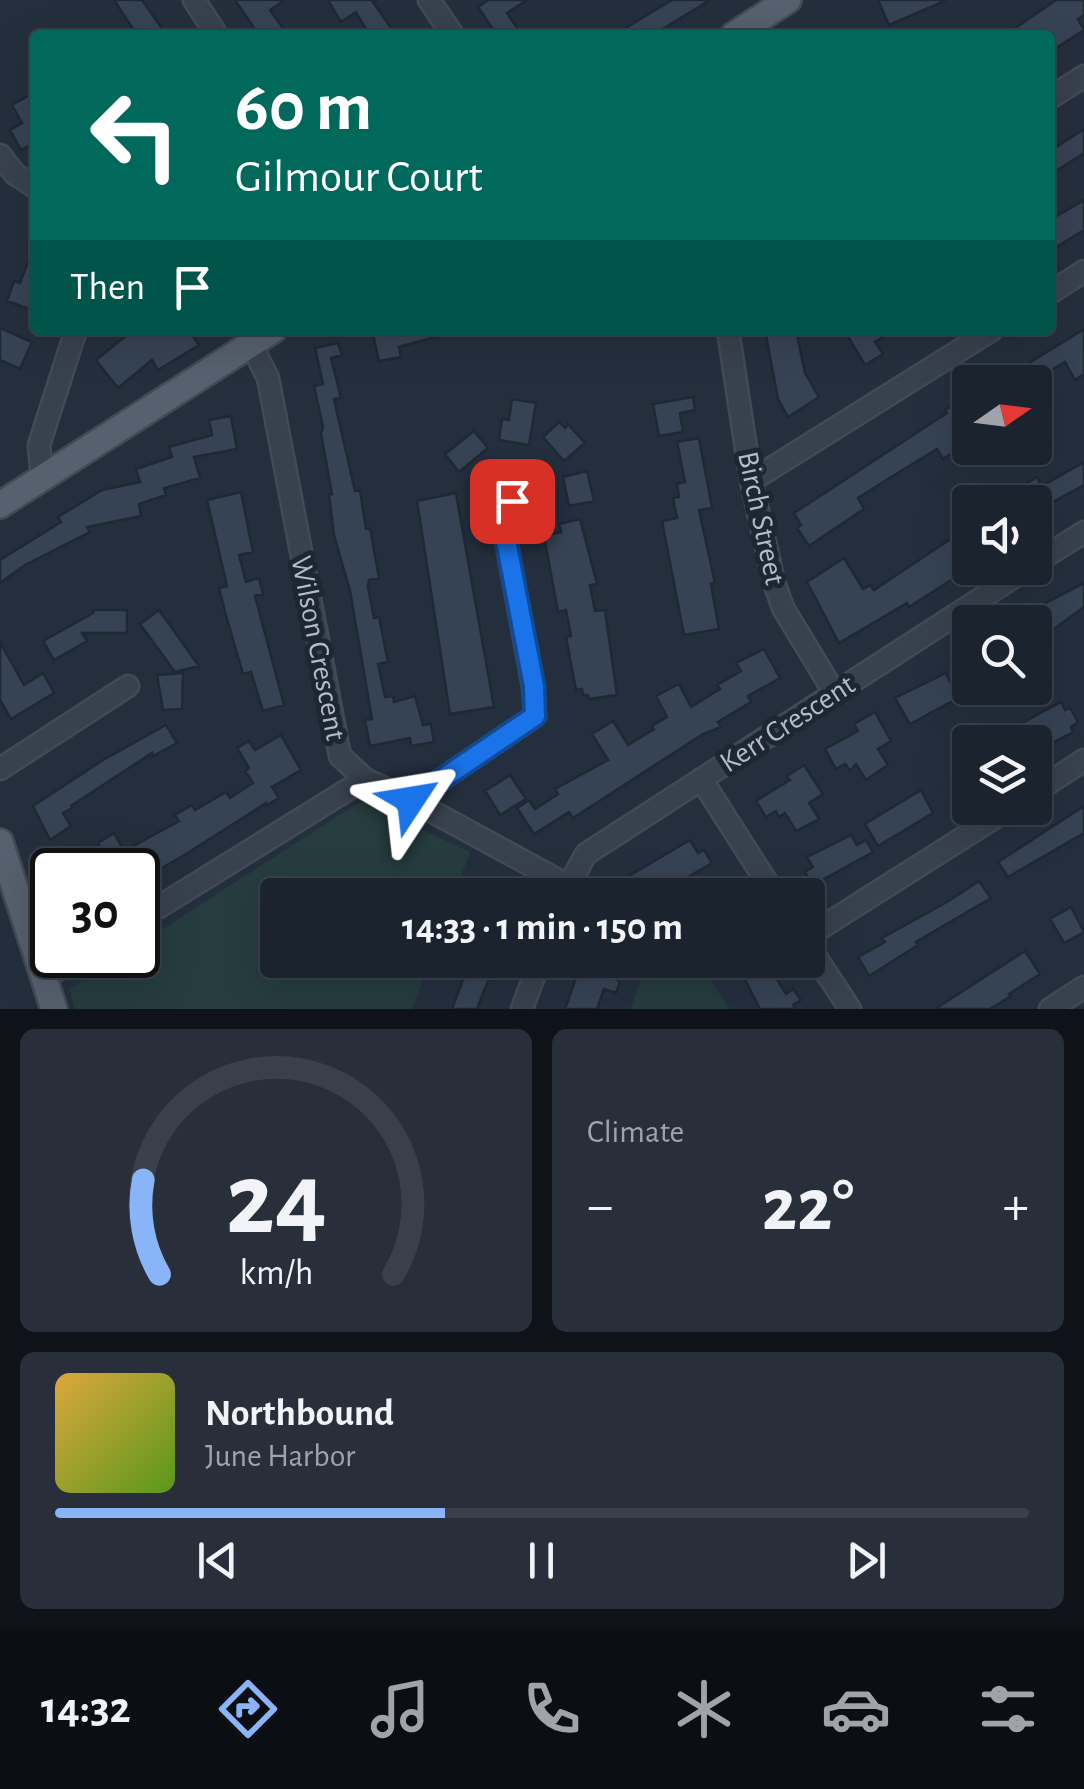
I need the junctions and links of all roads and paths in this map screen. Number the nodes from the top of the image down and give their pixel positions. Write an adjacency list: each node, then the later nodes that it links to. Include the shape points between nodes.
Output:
1 (194, 0): 4 (street)
2 (430, 0): 5 (street)
3 (788, 0): 6 (main road)
4 (214, 30)
5 (450, 30)
6 (742, 30)
7 (1084, 76): 8 (street)
8 (1055, 95)
9 (0, 155): 10 (street)
10 (30, 184)
11 (1084, 272): 12 (street)
12 (1055, 290)
13 (74, 335): 17 (street, via 40,444)
14 (729, 335): 18 (street, Birch Street)
15 (983, 335): 18 (street)
16 (262, 337): 17 (main road); 28 (street, Wilson Crescent, via 340,756)
17 (42, 478): 20 (main road)
18 (751, 482): 25 (street, Birch Street, via 783,608)
19 (512, 501): 31 (street, via 504,530 535,716)
20 (0, 505)
21 (1084, 532): 22 (street)
22 (1052, 552)
23 (1001, 585): 25 (street, Kerr Crescent)
24 (128, 686): 27 (street)
25 (834, 692): 29 (street, Kerr Crescent)
26 (1084, 760): 30 (street)
27 (0, 768)
28 (365, 779): 31 (street, Wilson Crescent); 37 (street)
29 (701, 779): 35 (street, Kerr Crescent, via 586,854); 36 (street)
30 (1052, 781)
31 (411, 800): 34 (street, Wilson Crescent)
32 (983, 825): 38 (street)
33 (0, 842): 39 (main road)
34 (545, 878)
35 (573, 878)
36 (764, 878)
37 (160, 906)
38 (825, 925)
39 (30, 935)
40 (825, 972): 46 (street)
41 (44, 978): 44 (main road)
42 (533, 978): 45 (street)
43 (1084, 987): 47 (street)
44 (54, 1009)
45 (522, 1009)
46 (850, 1009)
47 (1050, 1009)

